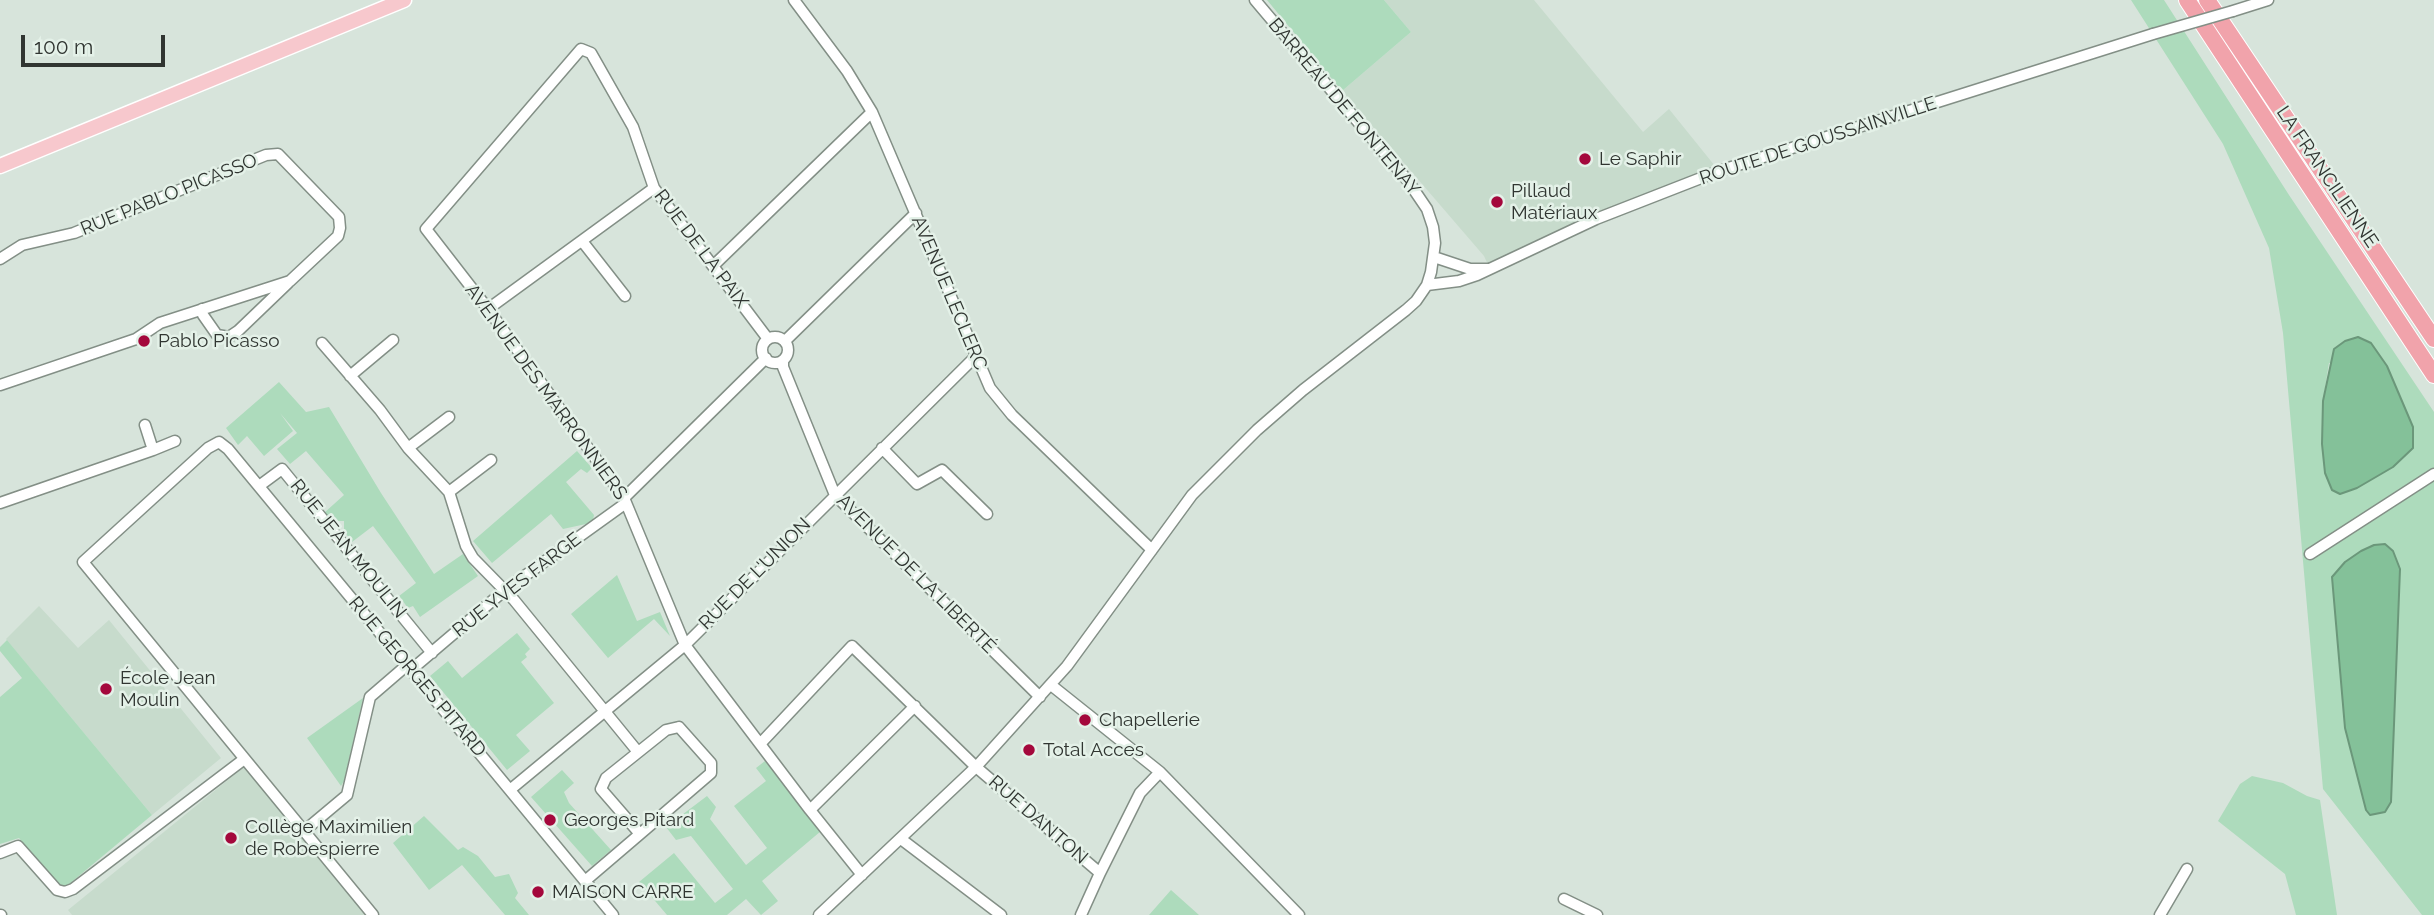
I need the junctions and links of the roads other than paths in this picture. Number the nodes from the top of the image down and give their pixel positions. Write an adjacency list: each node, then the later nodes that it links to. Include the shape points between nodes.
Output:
1 (404, 0): 8 (main road)
2 (794, 0): 7 (street, AVENUE LECLERC, via 848,71)
3 (1255, 0): 13 (street, BARREAU DE FONTENAY, via 1419,196 1433,227)
4 (2187, 0): 30 (highway, LA FRANCILIENNE)
5 (2207, 0): 23 (highway, LA FRANCILIENNE)
6 (2268, 0): 16 (street, ROUTE DE GOUSSAINVILLE, bridge, via 1709,175 1596,219)
7 (872, 112): 10 (street, AVENUE LECLERC); 15 (street)
8 (0, 166)
9 (654, 188): 11 (street, RUE DE LA PAIX, via 633,127 591,53 581,49); 12 (street); 15 (street, RUE DE LA PAIX)
10 (916, 213): 25 (street); 27 (street, AVENUE LECLERC)
11 (426, 229): 21 (street, AVENUE DES MARRONNIERS)
12 (582, 241): 19 (street); 21 (street)
13 (1434, 257): 16 (street, via 1470,269); 18 (street)
14 (0, 259): 17 (street, RUE PABLO PICASSO, via 22,245 56,239 278,154 338,216 340,228 338,236)
15 (713, 266): 22 (street, RUE DE LA PAIX)
16 (1490, 269): 18 (street, ROUTE DE GOUSSAINVILLE, via 1468,279)
17 (290, 281): 20 (street, RUE PABLO PICASSO); 20 (street, RUE PABLO PICASSO, via 229,337 217,335)
18 (1427, 285): 47 (street, via 1406,310 1257,430 1192,495)
19 (625, 296)
20 (202, 309): 32 (street, RUE PABLO PICASSO, via 160,323 136,339)
21 (488, 309): 44 (street, AVENUE DES MARRONNIERS)
22 (768, 339): 25 (street); 28 (street, via 763,346)
23 (2434, 339)
24 (393, 340): 31 (street)
25 (785, 341): 29 (street, via 788,354)
26 (322, 343): 31 (street)
27 (975, 357): 37 (street, RUE DE L'UNION); 47 (street, AVENUE LECLERC, via 990,388 1012,415)
28 (766, 358): 29 (street, via 776,363); 44 (street, RUE YVES FARGE)
29 (783, 360): 43 (street, AVENUE DE LA LIBERTÉ)
30 (2434, 375)
31 (350, 376): 36 (street)
32 (0, 385)
33 (449, 417): 36 (street)
34 (145, 425): 38 (street)
35 (174, 440): 38 (street)
36 (408, 448): 42 (street)
37 (882, 448): 43 (street, RUE DE L'UNION); 46 (street, via 917,484 942,470)
38 (153, 450): 45 (street)
39 (491, 460): 42 (street)
40 (2434, 474): 48 (street)
41 (259, 486): 51 (street, RUE JEAN MOULIN, via 282,469); 52 (street, RUE GEORGES PITARD); 59 (street, RUE GEORGES PITARD, via 219,442 208,447 83,562)
42 (449, 492): 49 (street, via 466,546)
43 (835, 495): 50 (street, RUE DE L'UNION); 54 (street, AVENUE DE LA LIBERTÉ)
44 (625, 500): 49 (street, RUE YVES FARGE); 50 (street, AVENUE DES MARRONNIERS)
45 (0, 503)
46 (987, 514)
47 (1152, 550): 53 (street)
48 (2309, 554)
49 (505, 590): 51 (street, RUE YVES FARGE); 56 (street)
50 (685, 645): 56 (street, RUE DE L'UNION); 57 (street, AVENUE DES MARRONNIERS)
51 (432, 653): 52 (street, RUE YVES FARGE)
52 (408, 668): 62 (street, RUE GEORGES PITARD); 64 (street, RUE YVES FARGE, via 370,696 347,795)
53 (1051, 685): 54 (street); 61 (street)
54 (1040, 696): 60 (street)
55 (915, 706): 57 (street, RUE DANTON, via 852,646); 60 (street, RUE DANTON); 63 (street)
56 (606, 711): 58 (street); 62 (street, RUE DE L'UNION)
57 (760, 744): 63 (street, AVENUE DES MARRONNIERS)
58 (638, 752): 65 (street, via 606,778 601,789); 65 (street, via 666,730 679,727 711,763 711,773)
59 (243, 760): 64 (street); 67 (street, via 73,889 57,890 18,846)
60 (976, 767): 66 (street); 69 (street, RUE DANTON)
61 (1160, 772): 69 (street, via 1140,793); 78 (street)
62 (510, 789): 71 (street, RUE GEORGES PITARD)
63 (810, 810): 70 (street, AVENUE DES MARRONNIERS)
64 (304, 831): 74 (street)
65 (640, 834): 71 (street)
66 (901, 839): 70 (street); 76 (street)
67 (0, 853)
68 (2187, 869): 80 (street)
69 (1100, 873): 77 (street)
70 (862, 875): 73 (street)
71 (585, 881): 75 (street, RUE GEORGES PITARD)
72 (1563, 899): 79 (street)
73 (828, 913)
74 (373, 915)
75 (612, 915)
76 (1001, 915)
77 (1081, 915)
78 (1299, 915)
79 (1597, 915)
80 (2160, 915)

